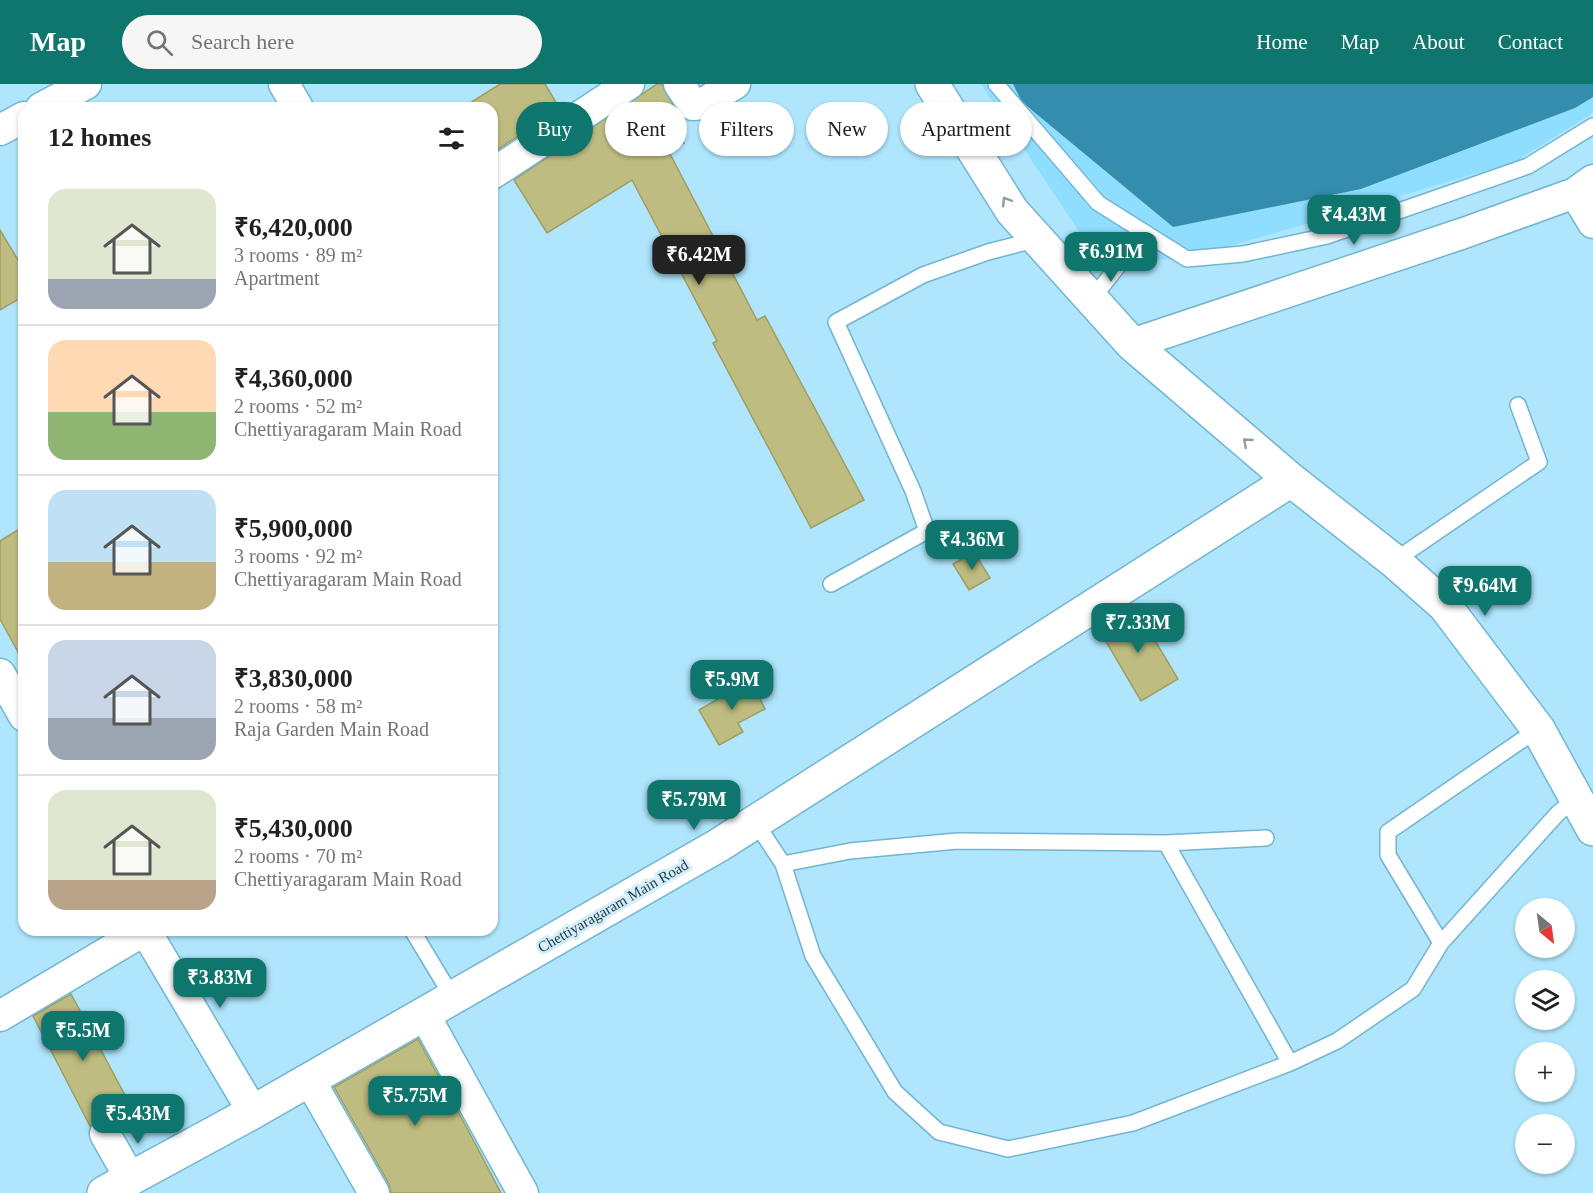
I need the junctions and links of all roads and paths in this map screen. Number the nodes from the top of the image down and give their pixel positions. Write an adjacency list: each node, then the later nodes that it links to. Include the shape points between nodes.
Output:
1 (86, 84): 8 (street)
2 (284, 84): 9 (street)
3 (629, 84): 13 (street)
4 (679, 84): 5 (street, via 693,105 702,104)
5 (735, 84)
6 (932, 84): 17 (street, one-way to 6, via 1012,211)
7 (996, 84): 16 (lane, via 1098,203)
8 (52, 102)
9 (294, 102)
10 (18, 120): 12 (street)
11 (1593, 126): 16 (lane, via 1528,166 1327,236 1243,254 1187,259)
12 (0, 130)
13 (498, 170)
14 (1584, 187): 15 (street); 19 (street, via 1356,271)
15 (1593, 223)
16 (1144, 233): 18 (lane)
17 (1038, 239): 18 (street); 23 (lane, via 923,275 836,322 913,491 927,531)
18 (1092, 299): 19 (street)
19 (1132, 344): 21 (street, one-way to 19)
20 (1518, 405): 22 (lane, via 1539,462)
21 (1291, 480): 22 (street); 28 (street, Chettiyaragaram Main Road)
22 (1394, 561): 26 (street, via 1445,606)
23 (831, 584)
24 (0, 674): 25 (street)
25 (18, 706)
26 (1538, 729): 27 (street); 36 (lane, via 1388,832 1388,855)
27 (1585, 794): 29 (street); 36 (lane, via 1558,813)
28 (756, 823): 32 (lane); 37 (street, Chettiyaragaram Main Road)
29 (1593, 829)
30 (1266, 838): 31 (lane)
31 (1166, 843): 32 (lane, via 957,841 850,851); 40 (lane)
32 (783, 864): 40 (lane, via 813,956 895,1092 939,1132 1008,1149 1133,1123)
33 (135, 936): 39 (street)
34 (149, 936): 42 (street)
35 (416, 936): 37 (lane)
36 (1441, 943): 40 (lane, via 1413,989 1337,1041)
37 (453, 998): 38 (street, Chettiyaragaram Main Road)
38 (424, 1014): 41 (street, Chettiyaragaram Main Road); 46 (street)
39 (0, 1016)
40 (1290, 1063)
41 (309, 1079): 42 (street, Chettiyaragaram Main Road); 45 (street)
42 (254, 1112): 44 (street, Chettiyaragaram Main Road)
43 (105, 1134): 44 (street)
44 (117, 1186)
45 (374, 1193)
46 (523, 1193)

